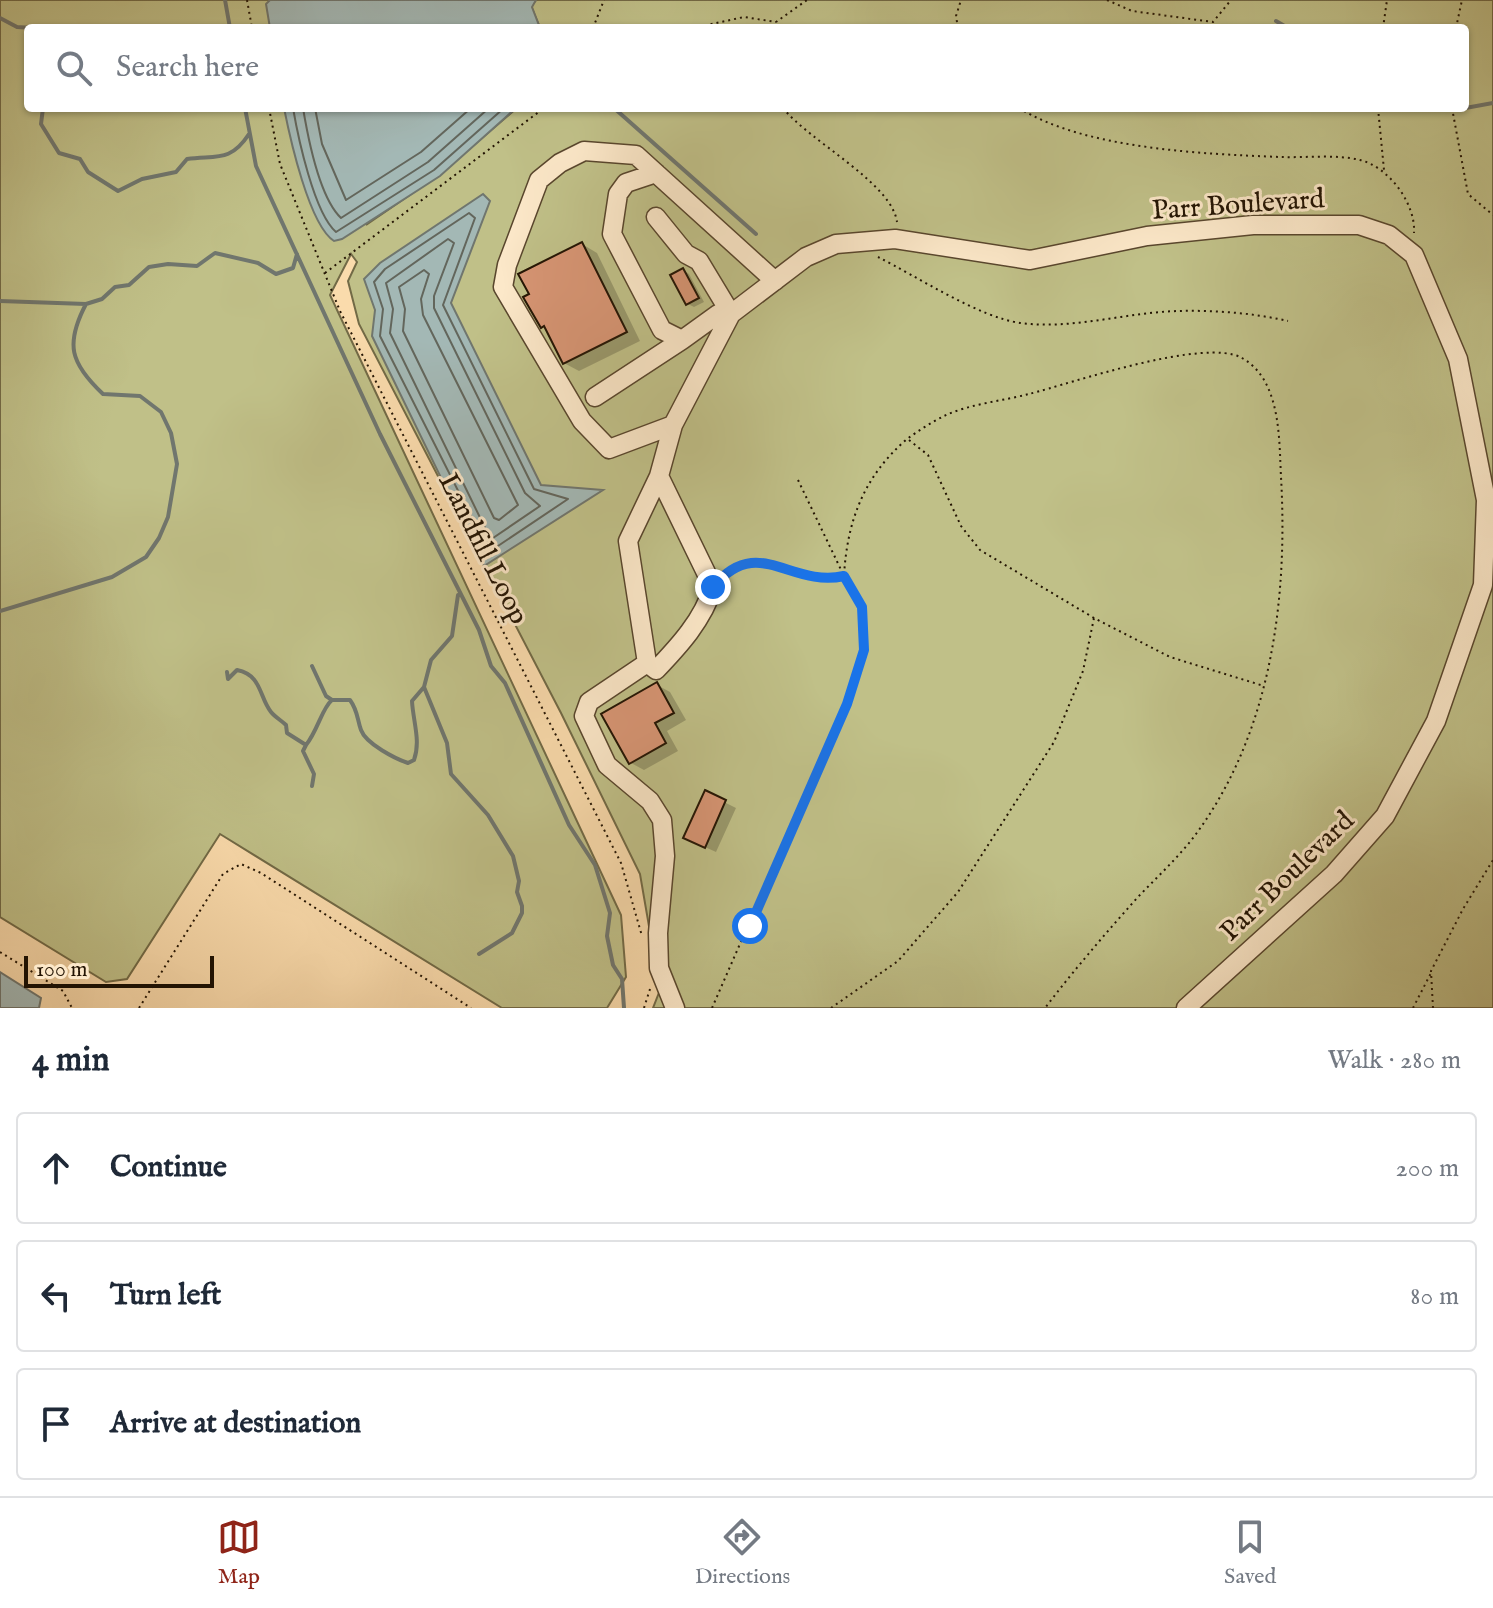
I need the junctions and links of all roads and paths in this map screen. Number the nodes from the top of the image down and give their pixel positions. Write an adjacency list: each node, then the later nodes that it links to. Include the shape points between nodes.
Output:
1 (247, 0): 10 (path)
2 (604, 0): 11 (path)
3 (807, 0): 9 (path)
4 (961, 0): 13 (path)
5 (1107, 0): 6 (path, via 1132,11 1213,22)
6 (1231, 0)
7 (1387, 0): 14 (path)
8 (1462, 0): 15 (path)
9 (776, 22): 12 (path, via 744,17)
10 (251, 24)
11 (595, 24)
12 (712, 24)
13 (957, 24)
14 (1384, 24)
15 (1457, 24)
16 (270, 112): 29 (path, Landfill Loop, via 280,164)
17 (539, 112): 29 (path)
18 (788, 112): 26 (path, via 882,194 896,211)
19 (1025, 112): 22 (path, via 1085,134 1185,151 1360,160)
20 (1378, 112): 22 (path)
21 (1453, 112): 24 (path, via 1468,194)
22 (1384, 171): 28 (path, via 1401,192 1415,226)
23 (656, 173): 30 (lane); 33 (lane, via 626,183 618,194 612,234 662,330); 35 (lane, via 636,155 584,151 560,163 539,180 503,287 582,421 609,449)
24 (1493, 215)
25 (656, 217): 31 (lane, via 686,254 699,261)
26 (895, 239): 27 (lane, Parr Boulevard); 28 (lane, Parr Boulevard, via 1030,260 1147,236 1238,226 1359,225 1389,235)
27 (858, 241): 30 (lane, Parr Boulevard, via 806,257); 32 (path, via 876,256 991,314 1020,323 1062,324 1179,311)
28 (1414, 255): 57 (lane, Parr Boulevard, via 1458,359 1486,500 1483,585 1436,721 1385,816 1334,874)
29 (325, 273): 45 (path, Landfill Loop, via 621,863)
30 (775, 281): 31 (lane, Parr Boulevard)
31 (731, 314): 33 (lane, via 718,314); 35 (lane, Parr Boulevard)
32 (1288, 321)
33 (682, 340): 34 (lane)
34 (595, 397)
35 (673, 425): 37 (lane, Parr Boulevard)
36 (908, 439): 39 (path, via 859,497); 41 (path, via 928,455 961,526 980,550); 43 (path, via 946,415 1142,362 1238,355 1255,367 1279,424 1284,530)
37 (659, 476): 40 (lane); 42 (lane, Parr Boulevard, via 628,541)
38 (798, 480): 39 (path)
39 (844, 576): 40 (path, via 807,576 749,561 726,571); 54 (path, via 856,591 865,630 857,676)
40 (713, 587): 42 (lane, via 681,644 656,670)
41 (1094, 618): 43 (path, via 1170,657); 55 (path, via 1083,671 1054,742 958,892 898,961)
42 (647, 663): 53 (lane, via 589,702 584,716 607,765 650,801 662,820 659,968)
43 (1264, 686): 56 (path, via 1223,795 1194,837 1077,965)
44 (1493, 860): 47 (path)
45 (643, 941)
46 (0, 952): 49 (path, via 63,991)
47 (1431, 971): 58 (path); 59 (path)
48 (650, 980): 52 (path)
49 (72, 1008)
50 (139, 1008): 51 (path, via 223,874 241,864)
51 (471, 1008)
52 (644, 1008)
53 (675, 1008)
54 (714, 1008)
55 (831, 1008)
56 (1045, 1008)
57 (1186, 1008)
58 (1413, 1008)
59 (1433, 1008)

